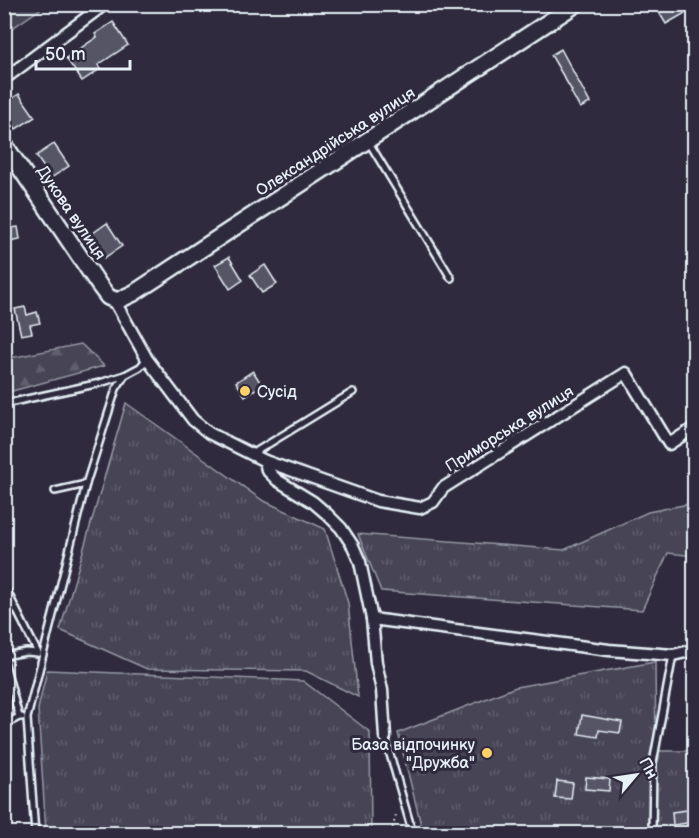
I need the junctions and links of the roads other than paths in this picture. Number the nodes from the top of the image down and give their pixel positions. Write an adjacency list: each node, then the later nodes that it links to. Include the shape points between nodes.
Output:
1 (105, 4): 3 (street)
2 (576, 4): 4 (street, Олександрійська вулиця)
3 (4, 80)
4 (368, 141): 6 (lane); 7 (street, Олександрійська вулиця, via 128,297)
5 (4, 144): 7 (street, Дукова вулиця)
6 (452, 278)
7 (112, 300): 8 (street)
8 (147, 359): 9 (lane); 13 (street, via 193,420 209,433)
9 (125, 375): 11 (lane); 15 (lane, via 116,389)
10 (353, 392): 13 (lane)
11 (4, 405)
12 (694, 428): 14 (street, Приморська вулиця, via 669,444 626,373 443,488 433,502 420,508 378,501)
13 (252, 454): 14 (street)
14 (265, 461): 18 (street, via 267,470 277,480 313,502 341,528 360,562)
15 (86, 484): 16 (lane); 20 (lane)
16 (55, 491)
17 (4, 585): 20 (lane)
18 (372, 619): 21 (street); 27 (street)
19 (694, 650): 21 (street)
20 (41, 653): 22 (lane); 25 (lane)
21 (673, 655): 30 (lane, via 653,763)
22 (4, 658): 23 (lane)
23 (7, 683): 24 (lane)
24 (19, 717): 25 (lane); 26 (lane)
25 (27, 718): 28 (lane)
26 (4, 725)
27 (385, 737): 29 (lane)
28 (35, 834)
29 (413, 834)
30 (652, 834)

